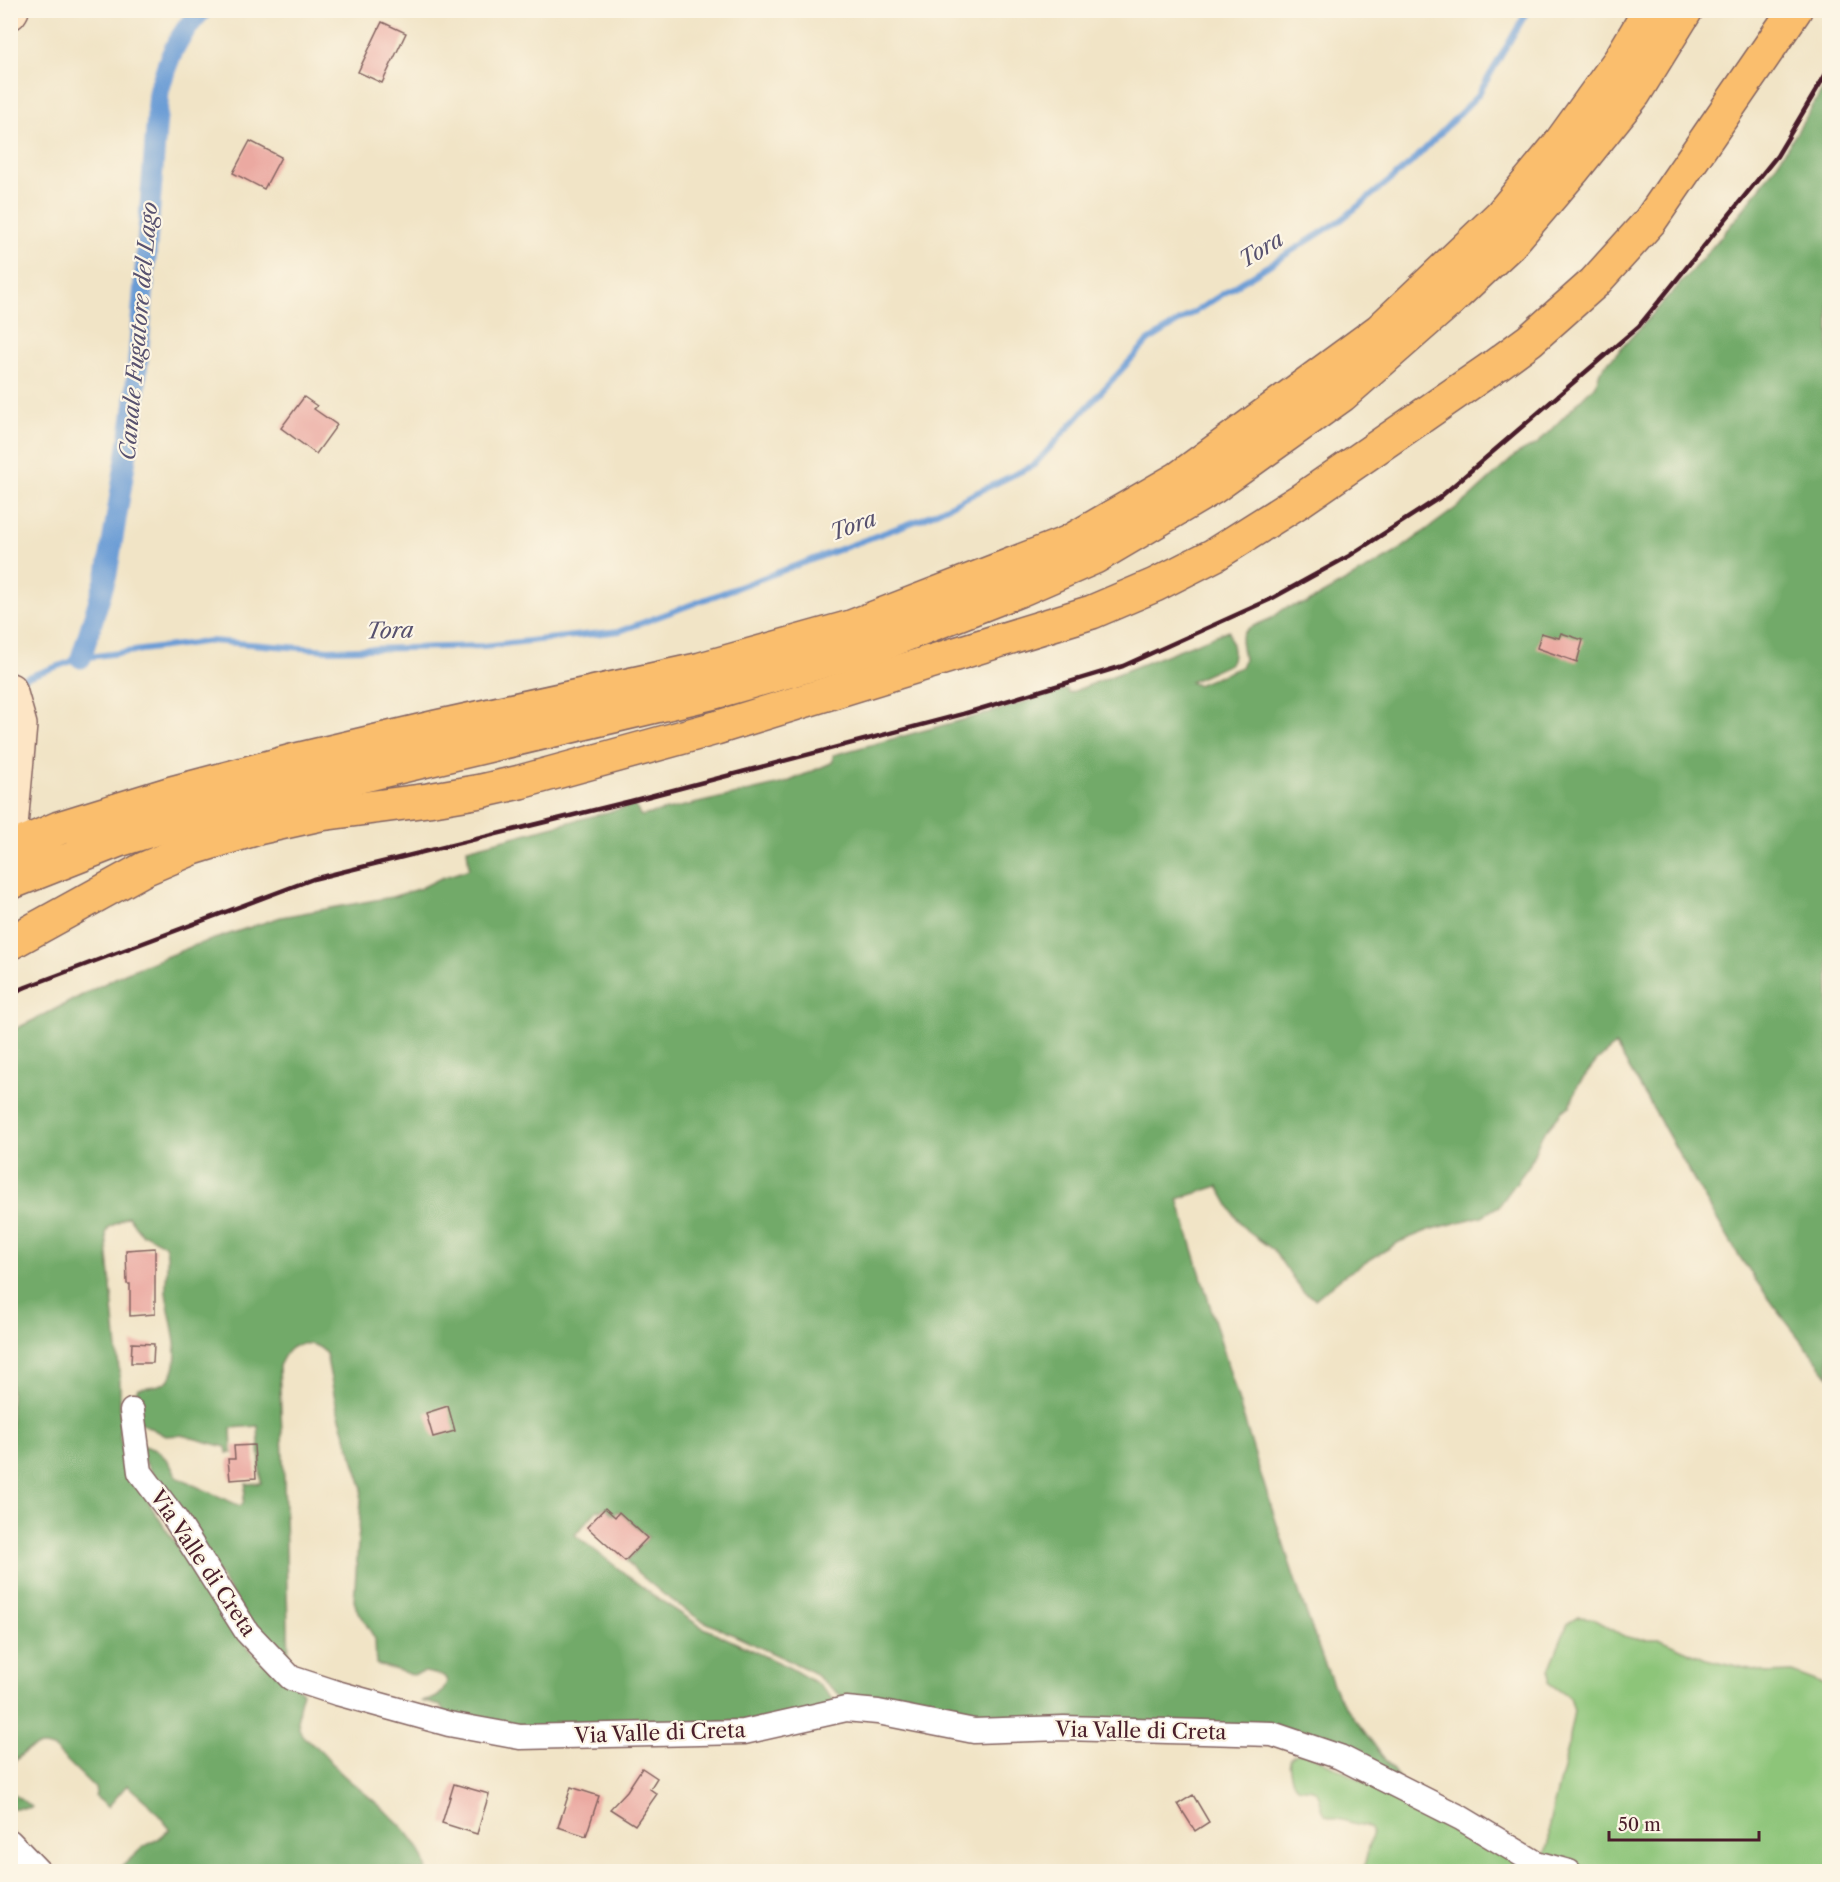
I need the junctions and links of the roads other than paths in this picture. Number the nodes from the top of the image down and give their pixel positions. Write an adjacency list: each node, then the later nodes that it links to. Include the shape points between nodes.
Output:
1 (1650, 10): 6 (main road, via 1620,60 1558,146 1501,215 1380,330 1179,478 1067,543 851,627 724,663 296,760 171,793 59,828)
2 (1686, 10): 7 (main road, via 1634,94 1574,169 1509,244 1450,300 1342,395 1212,488 1095,557 879,645 715,692 212,811 119,840)
3 (1795, 10): 8 (main road, via 1650,221 1594,283 1496,365 1214,555 1092,612 716,728 481,791 321,814 193,848 144,869)
4 (10, 690): 5 (street, via 20,725)
5 (10, 837)
6 (10, 849)
7 (10, 883)
8 (10, 943)
9 (132, 1411): 12 (street, Via Valle di Creta, via 140,1472 176,1520 247,1632 291,1678 337,1693 449,1724 520,1737 744,1732 846,1709 974,1731 1064,1728 1272,1734 1340,1757 1461,1818 1536,1863)
10 (10, 1842): 11 (street)
11 (39, 1872)
12 (1569, 1872)

